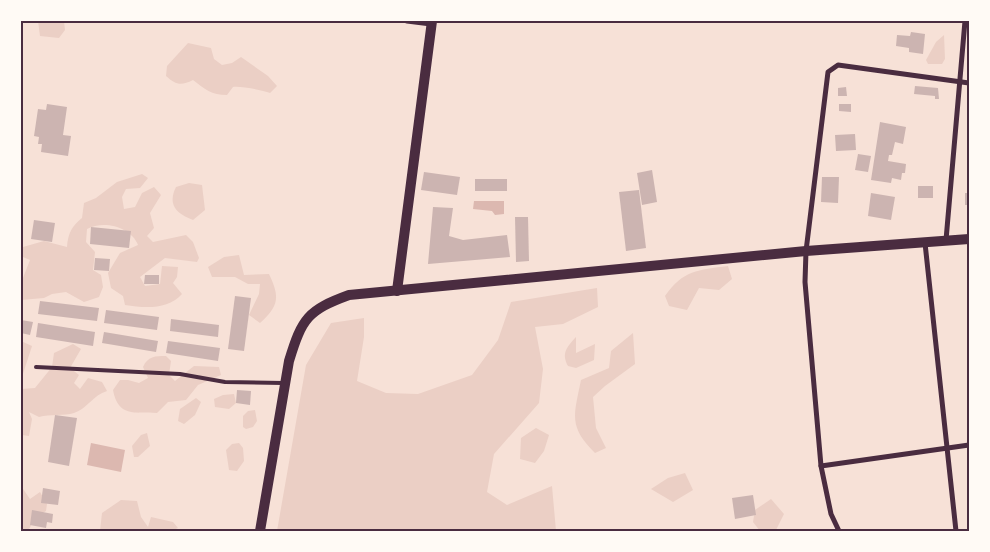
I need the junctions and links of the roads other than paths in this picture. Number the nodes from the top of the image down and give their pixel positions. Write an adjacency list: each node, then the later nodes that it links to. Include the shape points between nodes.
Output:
1 (407, 21): 3 (street)
2 (965, 21): 4 (street)
3 (432, 22): 10 (main road)
4 (959, 83): 5 (street); 7 (street); 9 (street, via 838,65 828,72)
5 (969, 83)
6 (969, 239): 7 (main road)
7 (946, 241): 8 (main road)
8 (925, 243): 9 (main road); 14 (street)
9 (806, 251): 10 (main road); 15 (street, via 805,282)
10 (397, 291): 12 (main road, via 349,295 326,303 308,315 296,337)
11 (36, 367): 12 (lane, via 180,374 225,382)
12 (286, 382): 16 (main road)
13 (969, 445): 14 (street)
14 (947, 448): 15 (street); 18 (street)
15 (821, 466): 17 (street, via 831,514)
16 (260, 531)
17 (839, 531)
18 (956, 531)

